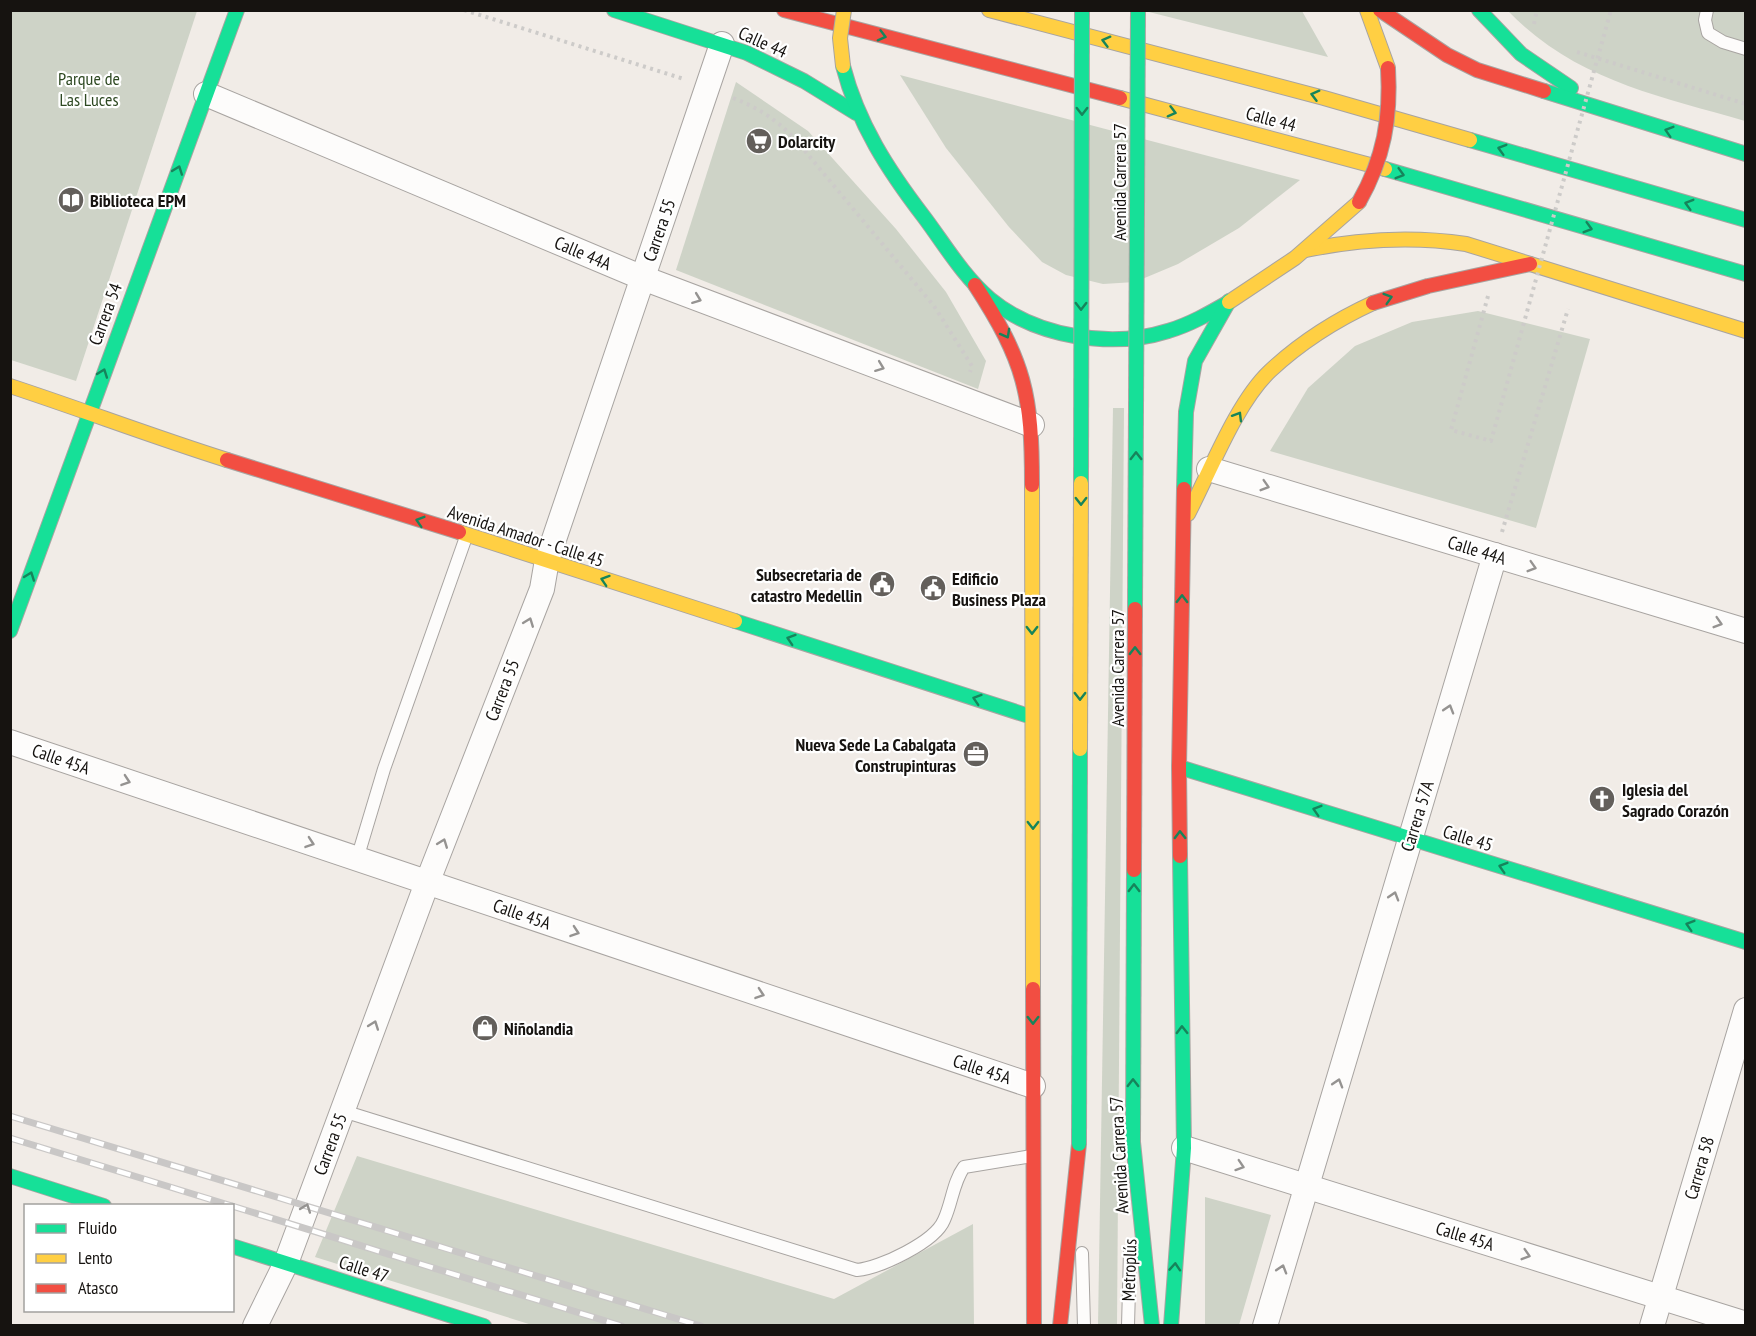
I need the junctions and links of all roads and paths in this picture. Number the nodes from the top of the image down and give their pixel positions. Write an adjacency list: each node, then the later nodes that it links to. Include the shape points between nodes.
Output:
1 (237, 10): 22 (main road, Carrera 54)
2 (464, 10): 21 (path)
3 (614, 10): 18 (main road, Calle 44)
4 (784, 10): 30 (main road, Calle 44, one-way to 30, via 1308,147)
5 (844, 10): 24 (main road, bridge, via 840,38 843,66)
6 (989, 10): 27 (main road, Calle 44, one-way to 6, via 1324,98)
7 (1082, 10): 59 (main road, Avenida Carrera 57, one-way to 59, bridge)
8 (1138, 10): 58 (main road, Avenida Carrera 57, one-way to 8, bridge)
9 (1367, 10): 28 (main road, bridge, via 1388,68 1391,107 1385,145 1359,202)
10 (1380, 10): 25 (main road, via 1447,55 1477,70)
11 (1479, 10): 25 (main road, via 1524,58 1553,79)
12 (1537, 10): 16 (path)
13 (1611, 10): 33 (path, bridge, via 1491,441 1451,430)
14 (1707, 10): 19 (lane, via 1708,33)
15 (1528, 17): 16 (path)
16 (1533, 24): 17 (path)
17 (1542, 32)
18 (722, 44): 21 (street, Carrera 55); 24 (main road, Calle 44, via 769,63)
19 (1746, 49)
20 (1570, 50): 23 (path)
21 (707, 88): 31 (street, Carrera 55); 37 (path, via 750,104 782,124 934,306)
22 (206, 94): 31 (street, Calle 44A); 39 (main road, Carrera 54, one-way to 22)
23 (1746, 104)
24 (856, 113): 32 (main road, via 880,159)
25 (1631, 119): 26 (main road, one-way to 25)
26 (1746, 154)
27 (1746, 220)
28 (1306, 250): 29 (main road, via 1377,238 1416,237 1466,244); 34 (main road)
29 (1530, 264): 36 (main road); 41 (main road, one-way to 29, via 1240,412 1269,372 1340,318 1380,300)
30 (1746, 274)
31 (643, 278): 40 (street, Calle 44A, one-way to 40); 45 (street, Carrera 55)
32 (975, 285): 34 (main road, via 1022,320 1091,338 1167,332); 40 (main road, one-way to 40, via 1018,356 1028,388)
33 (1488, 296)
34 (1229, 301): 42 (main road, via 1195,361 1186,412)
35 (1569, 307): 44 (path)
36 (1746, 331)
37 (972, 366)
38 (10, 386): 39 (main road, Avenida Amador - Calle 45)
39 (88, 412): 43 (main road, Avenida Amador - Calle 45, one-way to 39, via 126,428); 46 (main road, Carrera 54, one-way to 39)
40 (1032, 424): 48 (main road, one-way to 48)
41 (1209, 469): 42 (main road); 44 (street, Calle 44A, one-way to 44)
42 (1183, 524): 50 (main road, one-way to 42)
43 (467, 535): 45 (main road, Avenida Amador - Calle 45); 52 (lane, via 384,769)
44 (1495, 555): 47 (street, Calle 44A, one-way to 47); 51 (street, Carrera 57A, one-way to 44)
45 (547, 560): 48 (main road, Avenida Amador - Calle 45, one-way to 45); 53 (street, Carrera 55, one-way to 45, via 542,589)
46 (10, 631)
47 (1746, 631)
48 (1032, 717): 56 (main road, one-way to 56)
49 (10, 742): 52 (street, Calle 45A, one-way to 52)
50 (1179, 767): 51 (main road, Calle 45, one-way to 50); 60 (main road, one-way to 50)
51 (1411, 839): 54 (main road, Calle 45, one-way to 51); 63 (street, Carrera 57A, one-way to 51)
52 (357, 859): 53 (street, Calle 45A)
53 (427, 883): 56 (street, Calle 45A, one-way to 56); 57 (street, Carrera 55, one-way to 53)
54 (1746, 942)
55 (1746, 1010): 67 (street, Carrera 58)
56 (1033, 1086): 61 (main road)
57 (343, 1111): 61 (lane, via 857,1270 880,1264 939,1230 963,1167); 66 (street, Carrera 55, one-way to 57)
58 (1133, 1142): 74 (lane, Metroplús); 75 (main road, Avenida Carrera 57)
59 (1079, 1144): 72 (main road, Avenida Carrera 57); 73 (lane)
60 (1184, 1148): 63 (street, Calle 45A, one-way to 63); 76 (main road, one-way to 60)
61 (1034, 1156): 71 (main road)
62 (10, 1176): 64 (main road)
63 (1307, 1187): 67 (street, Calle 45A, one-way to 67); 77 (street, Carrera 57A, one-way to 63)
64 (98, 1204)
65 (234, 1247): 66 (main road, Calle 47)
66 (286, 1263): 69 (street, Carrera 55); 70 (main road, Calle 47)
67 (1660, 1298): 68 (street, Calle 45A); 78 (street, Carrera 58)
68 (1746, 1324)
69 (255, 1326)
70 (484, 1326)
71 (1034, 1326)
72 (1060, 1326)
73 (1084, 1326)
74 (1128, 1326)
75 (1152, 1326)
76 (1171, 1326)
77 (1266, 1326)
78 (1652, 1326)

